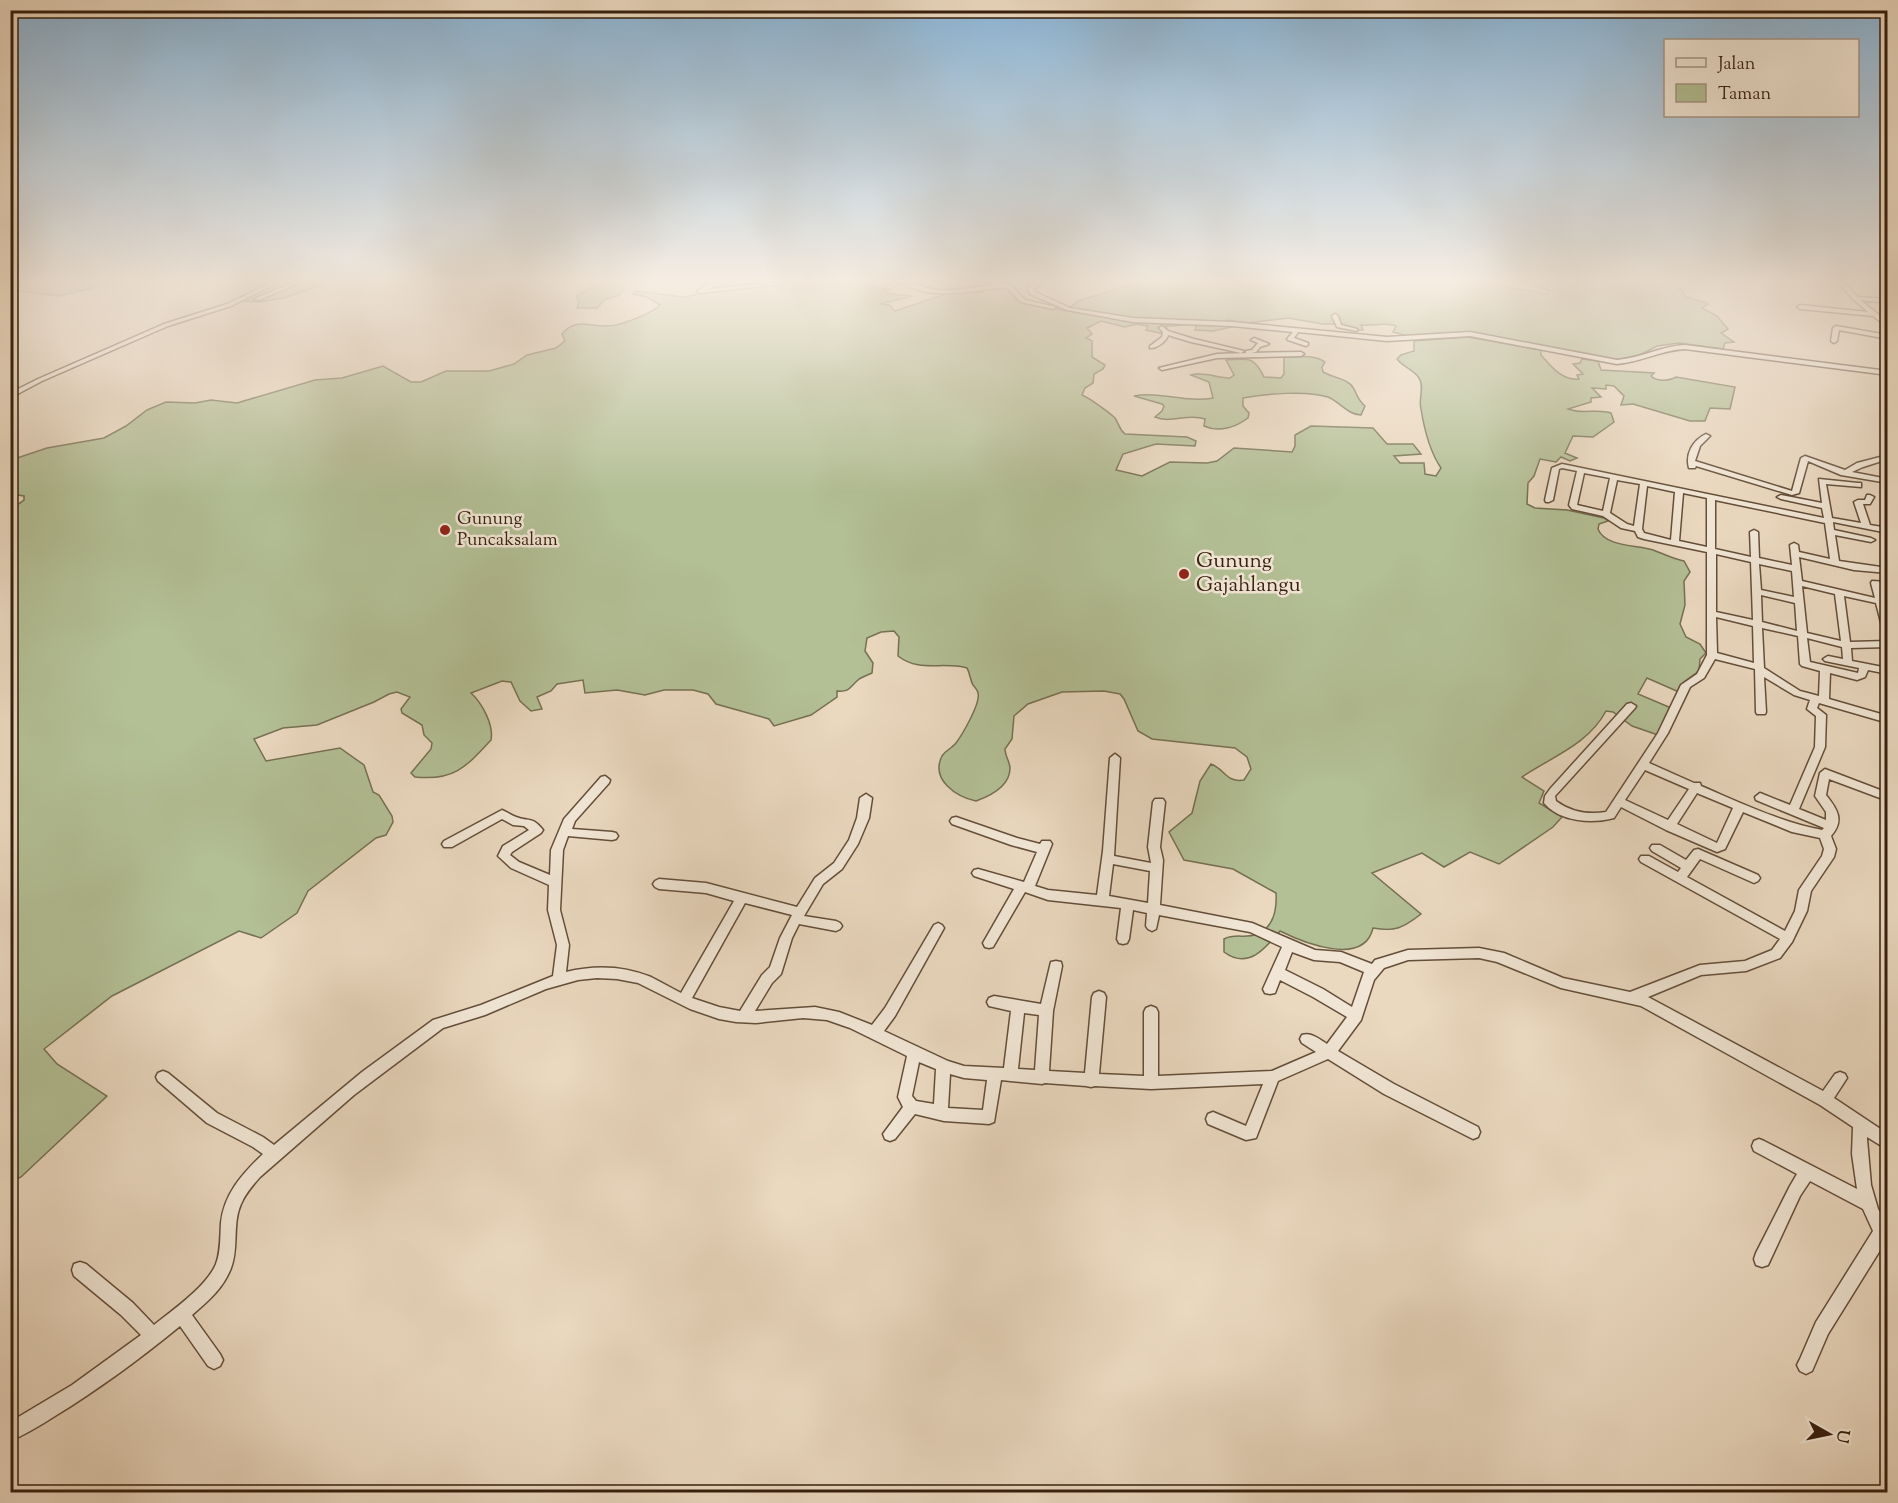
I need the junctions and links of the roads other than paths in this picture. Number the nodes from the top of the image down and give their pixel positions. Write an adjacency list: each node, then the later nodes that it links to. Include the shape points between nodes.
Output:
1 (102, 353): 10 (street)
2 (1248, 353): 8 (street)
3 (1256, 353): 7 (street)
4 (1570, 353): 5 (street, via 1617,362)
5 (1655, 353)
6 (1733, 353): 9 (street)
7 (1301, 354)
8 (1162, 368)
9 (1887, 373)
10 (10, 396)
11 (1706, 436): 13 (street, via 1698,442)
12 (1887, 457): 15 (street)
13 (1691, 462): 15 (street, via 1792,493 1796,493 1804,458); 25 (street, via 1695,471 1788,500)
14 (1581, 470): 16 (street); 24 (street, via 1558,466); 26 (street, via 1574,506)
15 (1844, 472): 17 (street); 19 (street)
16 (1614, 476): 18 (street); 26 (street)
17 (1887, 481)
18 (1644, 482): 21 (street); 29 (street)
19 (1843, 483): 20 (street); 25 (street, via 1822,481)
20 (1858, 485)
21 (1679, 489): 22 (street); 34 (street)
22 (1711, 496): 27 (street); 35 (street)
23 (1870, 497): 28 (street, via 1867,502 1858,502)
24 (1549, 500)
25 (1825, 506): 27 (street)
26 (1606, 514): 29 (street, via 1623,526)
27 (1827, 520): 28 (street); 32 (street)
28 (1866, 526): 30 (street)
29 (1638, 529): 34 (street, via 1643,536)
30 (1887, 531)
31 (1754, 532): 36 (street)
32 (1830, 532): 33 (street); 37 (street)
33 (1871, 540)
34 (1675, 543): 35 (street)
35 (1712, 551): 36 (street); 46 (street)
36 (1755, 560): 38 (street); 42 (street)
37 (1835, 563): 38 (street, via 1795,549); 39 (street)
38 (1797, 570): 40 (street)
39 (1887, 571)
40 (1798, 583): 43 (street); 45 (street)
41 (1887, 585): 44 (street, via 1875,583)
42 (1755, 591): 45 (street); 47 (street)
43 (1839, 592): 44 (street); 51 (street)
44 (1878, 601): 48 (street)
45 (1799, 602): 49 (street)
46 (1712, 613): 47 (street); 52 (street)
47 (1756, 624): 49 (street); 56 (street)
48 (1887, 630)
49 (1803, 634): 51 (street); 57 (street, via 1805,664)
50 (1887, 644): 51 (street)
51 (1846, 645): 54 (street)
52 (1713, 655): 56 (street); 64 (street, via 1701,676 1686,685)
53 (1828, 659): 55 (street)
54 (1848, 659)
55 (1864, 666): 57 (street, via 1857,677); 58 (street)
56 (1760, 669): 59 (street, via 1787,689); 61 (street)
57 (1825, 670): 59 (street)
58 (1887, 671)
59 (1820, 700): 62 (street); 73 (street, via 1812,709 1821,714 1820,747)
60 (1631, 706): 71 (street, via 1550,796 1550,803 1575,816 1610,815)
61 (1761, 712)
62 (1887, 720)
63 (1115, 758): 81 (street)
64 (1643, 765): 66 (street); 71 (street)
65 (605, 780): 77 (street, via 570,819)
66 (1696, 786): 72 (street); 75 (street)
67 (1760, 797): 73 (street)
68 (1887, 797): 76 (street, via 1825,773 1820,796 1832,808)
69 (866, 798): 95 (street, via 861,825 849,849 838,866 813,888)
70 (1159, 802): 84 (street)
71 (1620, 802): 75 (street)
72 (1740, 806): 75 (street, via 1720,847); 76 (street, via 1796,829)
73 (1793, 811): 76 (street)
74 (956, 820): 90 (street, via 1009,840 1045,847)
75 (1670, 827)
76 (1829, 831): 99 (street, via 1828,857 1805,890 1801,911)
77 (564, 832): 78 (street); 88 (street, via 556,850)
78 (612, 836)
79 (448, 844): 88 (street, via 502,814 517,822 527,822 537,829 507,849 504,856)
80 (1656, 848): 83 (street)
81 (1108, 859): 84 (street); 92 (street)
82 (1645, 859): 86 (street)
83 (1687, 866): 86 (street); 87 (street, via 1700,853)
84 (1156, 868): 94 (street)
85 (978, 873): 90 (street)
86 (1680, 878): 99 (street)
87 (1754, 878)
88 (554, 882): 106 (street, via 554,910 563,945)
89 (659, 884): 91 (street, via 706,888)
90 (1025, 887): 92 (street, via 1048,895); 101 (street)
91 (742, 898): 95 (street); 110 (street)
92 (1102, 900): 93 (street)
93 (1127, 905): 94 (street); 100 (street)
94 (1154, 909): 97 (street); 102 (street, via 1252,928)
95 (797, 915): 96 (street); 116 (street, via 776,970)
96 (836, 926)
97 (1152, 926)
98 (938, 928): 117 (street)
99 (1788, 938): 109 (street, via 1769,958 1746,966 1700,970)
100 (1123, 939)
101 (989, 943)
102 (1289, 945): 104 (street, via 1314,955 1341,957); 105 (street)
103 (1056, 966): 113 (street)
104 (1372, 970): 109 (street, via 1397,957 1479,953 1499,957 1561,983); 115 (street)
105 (1276, 972): 107 (street); 115 (street)
106 (559, 977): 110 (street, via 629,975); 138 (street, via 483,1011 438,1023 328,1107)
107 (1270, 989)
108 (1099, 997): 127 (street)
109 (1633, 997): 129 (street)
110 (684, 1000): 116 (street)
111 (994, 1002): 113 (street)
112 (1018, 1011): 122 (street)
113 (1046, 1011): 125 (street)
114 (1151, 1012): 128 (street)
115 (1356, 1016): 120 (street)
116 (744, 1017): 117 (street, via 815,1012 839,1017)
117 (874, 1034): 119 (street)
118 (1307, 1039): 120 (street)
119 (914, 1053): 121 (street); 130 (street, via 904,1093)
120 (1328, 1053): 124 (street); 134 (street)
121 (943, 1067): 122 (street); 131 (street)
122 (1003, 1075): 125 (street); 131 (street, via 989,1118)
123 (163, 1077): 138 (street, via 212,1118)
124 (1273, 1077): 128 (street); 132 (street, via 1251,1133)
125 (1042, 1078): 127 (street)
126 (1840, 1078): 129 (street)
127 (1091, 1081): 128 (street)
128 (1151, 1083)
129 (1825, 1100): 133 (street)
130 (912, 1107): 131 (street); 135 (street)
131 (941, 1112)
132 (1213, 1119)
133 (1860, 1125): 136 (street); 140 (street, via 1860,1161)
134 (1473, 1132)
135 (890, 1134)
136 (1887, 1143)
137 (1759, 1146): 139 (street)
138 (274, 1154): 144 (street, via 233,1201 227,1225 227,1257 218,1277)
139 (1807, 1173): 140 (street); 142 (street)
140 (1869, 1204): 141 (street)
141 (1885, 1235): 147 (street, via 1822,1328)
142 (1762, 1259)
143 (80, 1270): 145 (street)
144 (181, 1313): 145 (street); 146 (street)
145 (154, 1337): 148 (street, via 48,1412)
146 (214, 1360)
147 (1806, 1365)
148 (10, 1431)

